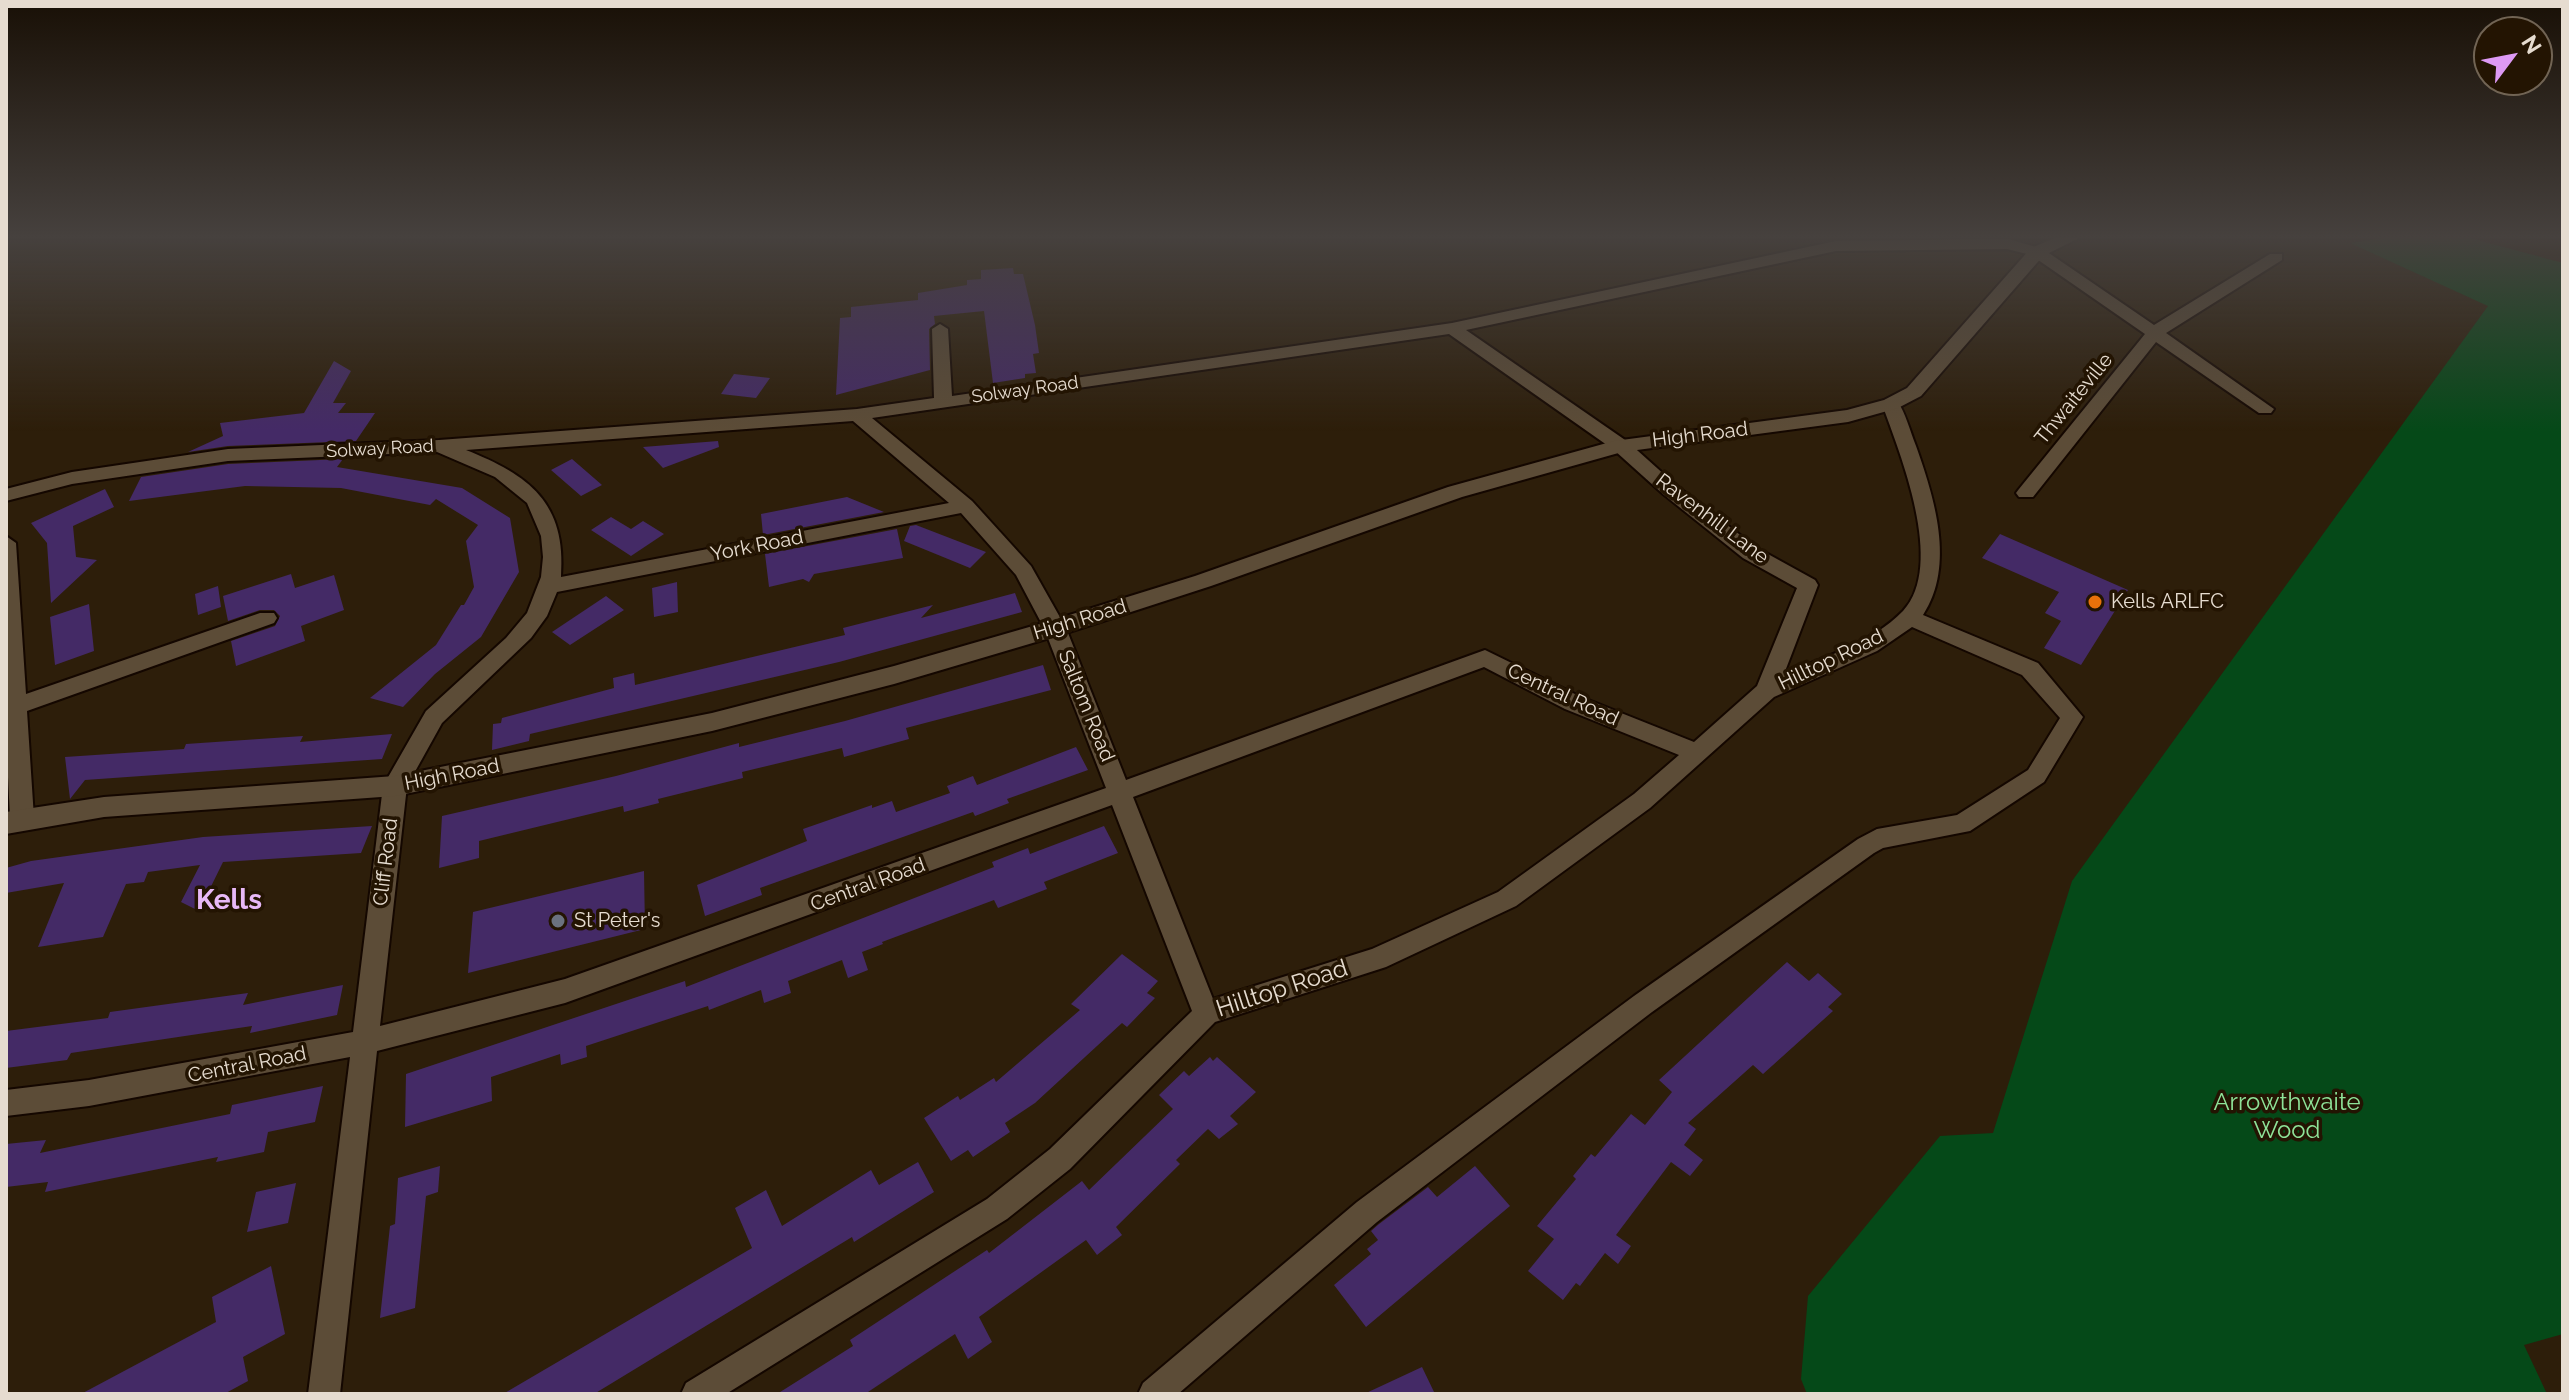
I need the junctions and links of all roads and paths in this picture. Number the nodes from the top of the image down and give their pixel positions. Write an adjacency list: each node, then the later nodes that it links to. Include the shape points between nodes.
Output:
1 (1582, 300): 5 (street, Solway Road)
2 (1995, 300): 9 (street, High Road, via 1914,392)
3 (2108, 300): 7 (street)
4 (2206, 300): 7 (street, Thwaiteville)
5 (1452, 328): 8 (street, Solway Road); 13 (street, Ravenhill Lane)
6 (940, 329): 8 (street)
7 (2155, 332): 10 (street); 14 (street, Thwaiteville)
8 (943, 402): 11 (street, Solway Road)
9 (1891, 404): 13 (street, High Road, via 1848,416); 20 (street, Hilltop Road, via 1928,528 1928,577)
10 (2265, 409)
11 (857, 415): 12 (street, Solway Road); 16 (street, Saltom Road)
12 (439, 446): 15 (street, Solway Road, via 228,455 72,478); 19 (street, Cliff Road, via 499,472 534,498 551,530)
13 (1621, 446): 18 (street, Ravenhill Lane, via 1750,553); 22 (street, High Road, via 1455,492)
14 (2026, 493)
15 (6, 495)
16 (965, 506): 19 (street, York Road); 22 (street, Saltom Road, via 1024,571)
17 (6, 543): 24 (street)
18 (1808, 585): 23 (street, Hilltop Road)
19 (549, 586): 26 (street, Cliff Road, via 526,630 436,714)
20 (1909, 617): 23 (street, Hilltop Road, via 1883,638); 34 (street, via 2030,669 2072,717 2036,776 1962,824 1877,839 1866,846 1643,1004 1367,1212)
21 (267, 618): 24 (street)
22 (1055, 628): 26 (street, High Road, via 712,722); 27 (street, Saltom Road)
23 (1766, 691): 25 (street, Hilltop Road)
24 (14, 707): 28 (street)
25 (1699, 753): 27 (street, Central Road, via 1573,703 1485,658); 29 (street, Hilltop Road, via 1507,899 1377,959)
26 (395, 786): 28 (street, High Road, via 104,807); 30 (street, Cliff Road)
27 (1120, 791): 29 (street, Saltom Road); 30 (street, Central Road, via 565,991)
28 (14, 820)
29 (1206, 1014): 33 (street, Hilltop Road, via 1060,1159 997,1209)
30 (365, 1042): 31 (street, Central Road, via 119,1088); 32 (street, Cliff Road)
31 (6, 1103)
32 (324, 1394)
33 (697, 1394)
34 (1154, 1394)

